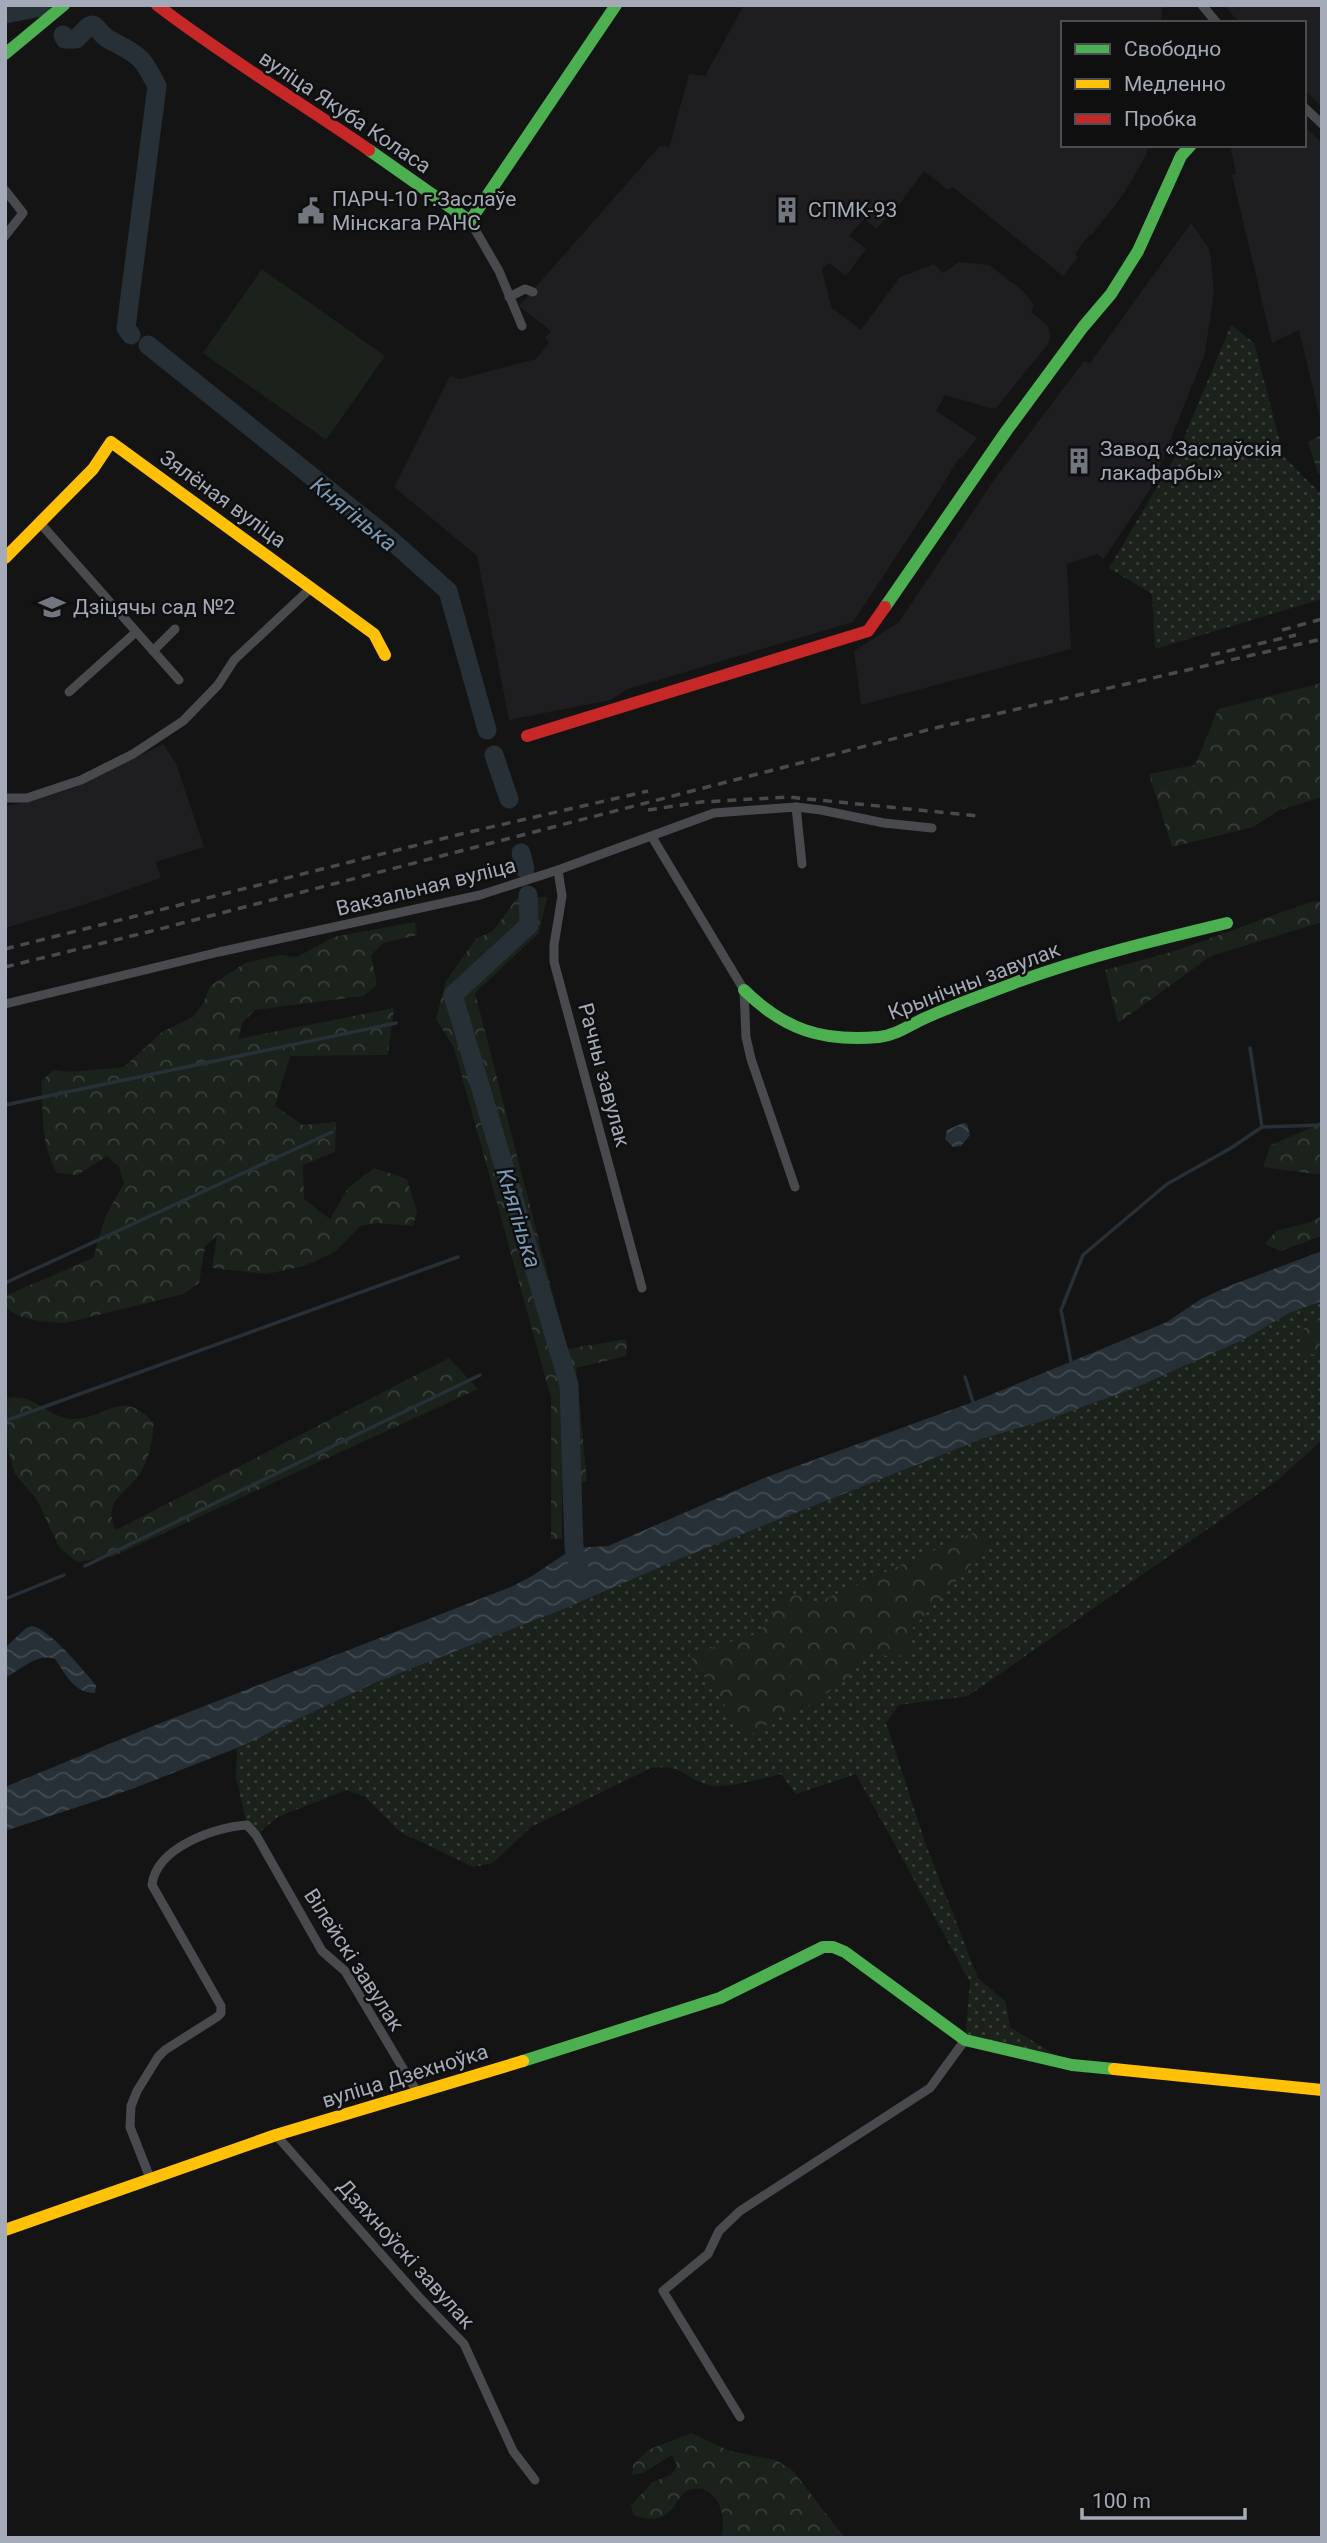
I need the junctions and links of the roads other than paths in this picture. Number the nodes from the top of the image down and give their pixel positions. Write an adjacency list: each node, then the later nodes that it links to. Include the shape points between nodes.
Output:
1 (64, 5): 6 (street)
2 (157, 5): 11 (street, вуліца Якуба Коласа)
3 (616, 5): 11 (street)
4 (1202, 5): 5 (street)
5 (1215, 21)
6 (5, 54)
7 (1306, 109): 8 (street)
8 (1322, 124)
9 (1189, 147): 25 (street, via 1138,251 1111,294 1007,430 869,631)
10 (5, 190): 12 (street, via 23,213)
11 (470, 221): 14 (street)
12 (5, 236)
13 (533, 292): 14 (street, via 525,289)
14 (509, 297): 15 (street)
15 (522, 326)
16 (40, 523): 17 (street); 18 (street, Зялёная вуліца, via 93,469 111,442); 20 (street)
17 (5, 558)
18 (312, 587): 22 (street, Зялёная вуліца, via 374,634); 26 (street, via 234,660 218,685 183,721 133,754 81,780 27,798)
19 (175, 629): 21 (street)
20 (136, 632): 21 (street); 24 (street)
21 (153, 651): 23 (street)
22 (385, 655)
23 (179, 680)
24 (69, 692)
25 (527, 736)
26 (5, 799)
27 (796, 807): 28 (street, Вакзальная вуліца); 29 (street, Вакзальная вуліца, via 714,813); 30 (street)
28 (932, 828)
29 (652, 837): 31 (street, Вакзальная вуліца); 33 (street)
30 (802, 864)
31 (558, 870): 34 (street, Вакзальная вуліца, via 480,895); 36 (street, Рачны завулак, via 562,896 554,962)
32 (1227, 923): 33 (street, Крынічны завулак, via 1038,974 894,1034 876,1037 813,1035 794,1029 778,1021)
33 (744, 990): 35 (street, via 751,1059)
34 (5, 1004)
35 (794, 1187)
36 (642, 1288)
37 (965, 2040): 38 (street, via 1072,2065); 39 (street, вуліца Дзехноўка, via 845,1952 823,1947 720,1998); 43 (street, via 930,2088 740,2211 719,2231 708,2254 663,2291)
38 (1322, 2090)
39 (417, 2092): 40 (street, вуліца Дзехноўка); 41 (street, Вілейскі завулак, via 345,1971 322,1951 256,1835 247,1825 219,1829 171,1854 153,1874 152,1885 221,2013 158,2057 137,2091 131,2127)
40 (276, 2135): 41 (street, вуліца Дзехноўка); 44 (street, Дзяхноўскі завулак, via 464,2344 513,2451)
41 (150, 2178): 42 (street, вуліца Дзехноўка)
42 (5, 2230)
43 (740, 2417)
44 (535, 2480)

